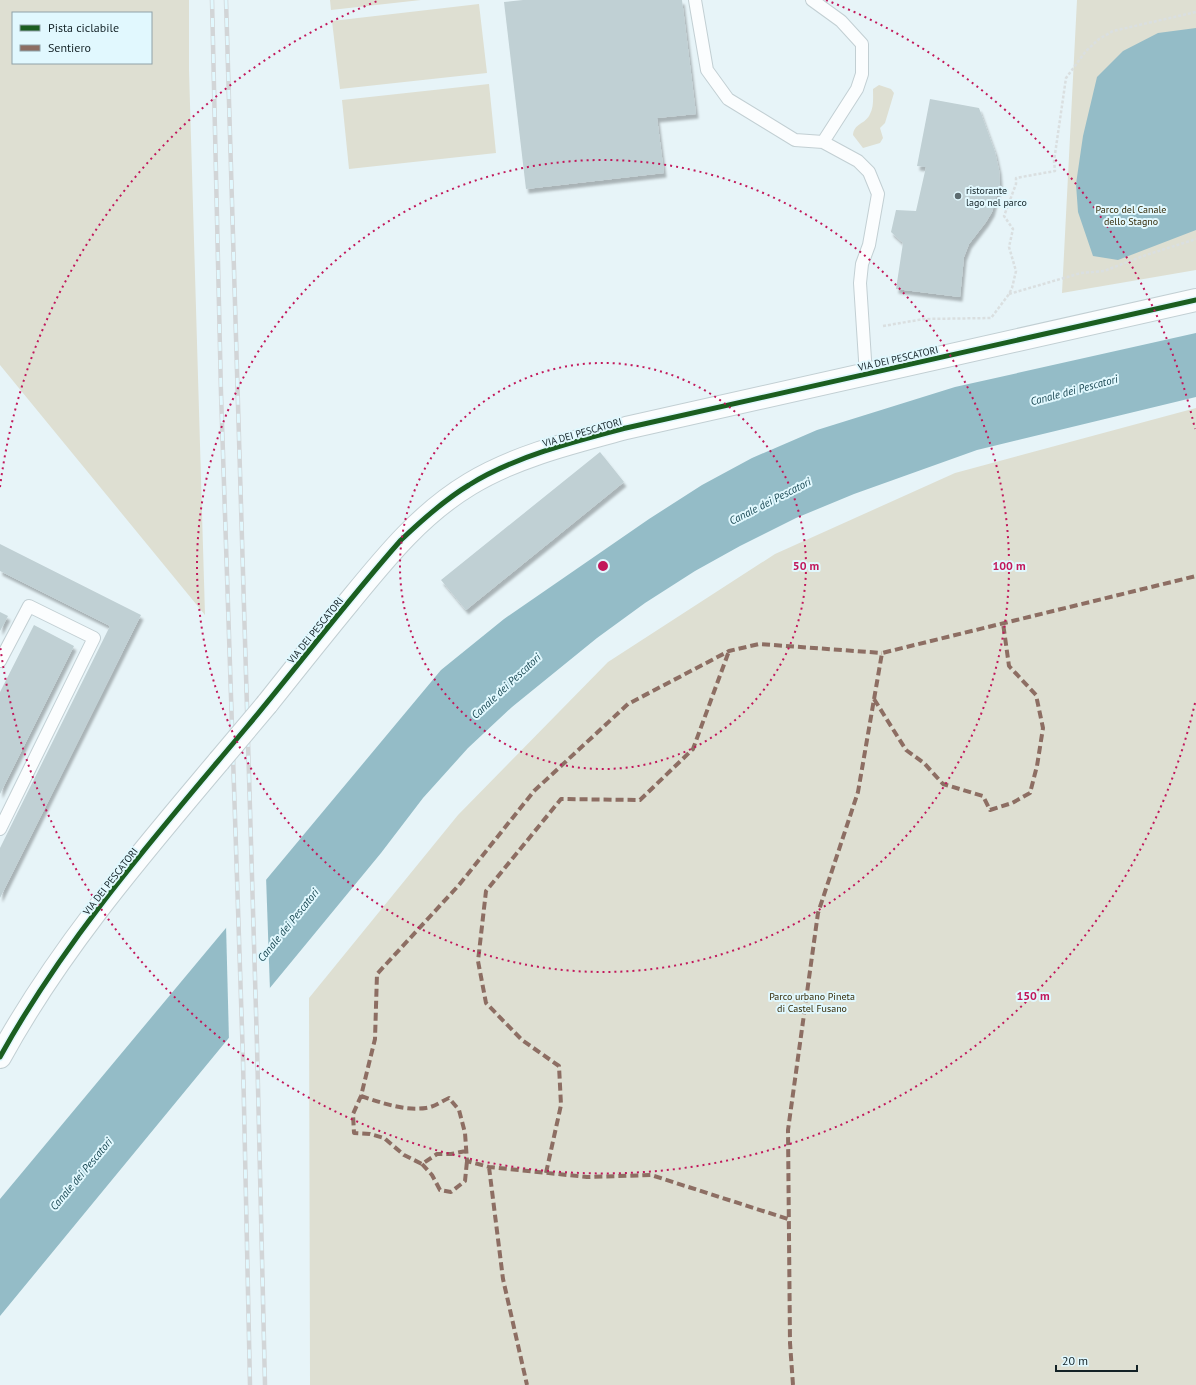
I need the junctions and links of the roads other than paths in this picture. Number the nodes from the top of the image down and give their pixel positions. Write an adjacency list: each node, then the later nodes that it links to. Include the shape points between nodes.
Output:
1 (695, 0): 3 (lane, via 707,70 728,99 795,140)
2 (812, 0): 3 (lane, via 841,21 862,44 862,74 857,89)
3 (823, 142): 5 (lane, via 864,166 878,194 860,283)
4 (1196, 300): 5 (street, VIA DEI PESCATORI)
5 (866, 375): 8 (street, VIA DEI PESCATORI, bridge, via 590,437 487,474 433,510 401,540 126,873 74,942 33,1002)
6 (0, 661): 7 (lane, via 29,606 94,638)
7 (0, 829)
8 (0, 1057)

